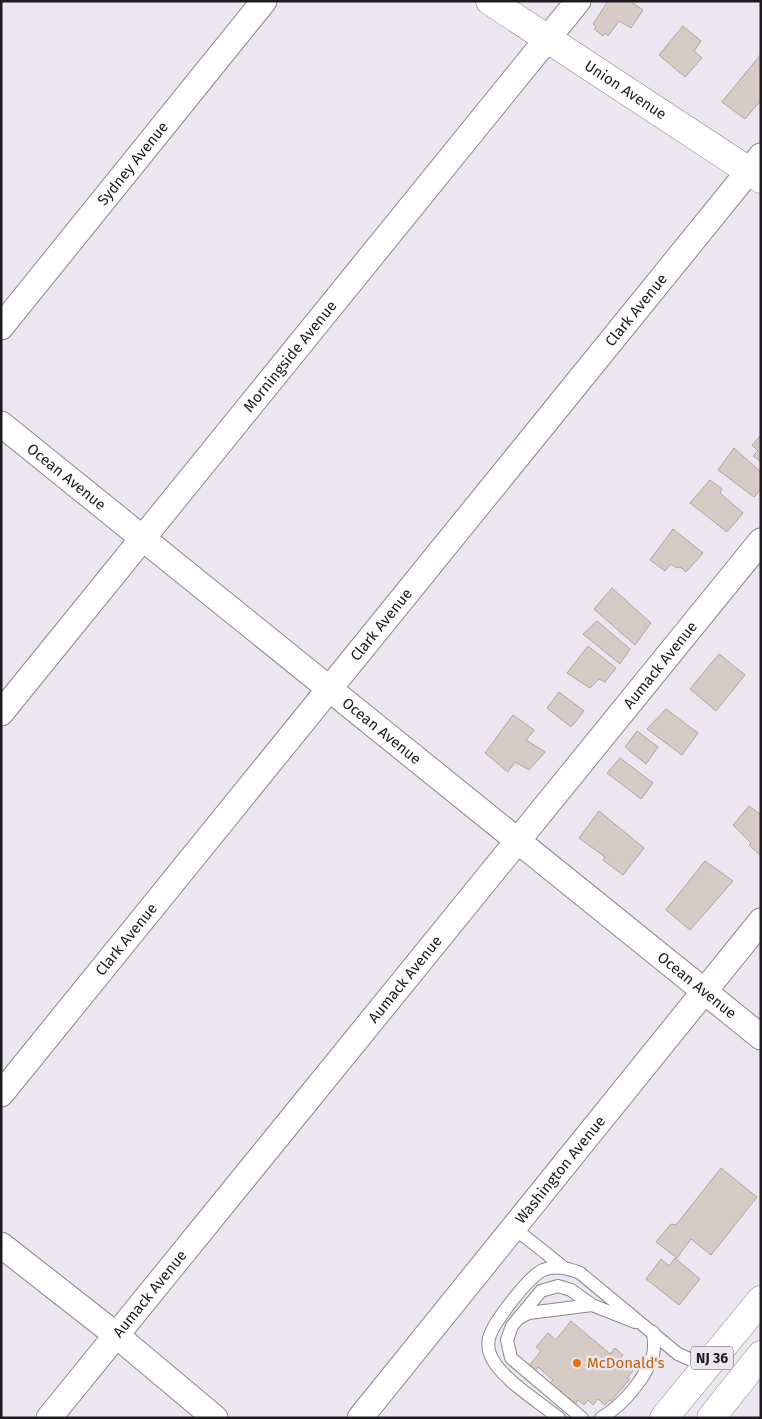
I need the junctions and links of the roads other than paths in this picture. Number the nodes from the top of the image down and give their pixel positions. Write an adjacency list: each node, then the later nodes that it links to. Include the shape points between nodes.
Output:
1 (264, 1): 6 (street, Sydney Avenue)
2 (490, 1): 4 (main road, Union Avenue)
3 (578, 1): 4 (street, Morningside Avenue)
4 (547, 39): 5 (main road, Union Avenue); 8 (street, Morningside Avenue)
5 (757, 169): 10 (street, Clark Avenue)
6 (1, 327)
7 (1, 424): 8 (street, Ocean Avenue)
8 (142, 539): 10 (street, Ocean Avenue); 11 (street, Morningside Avenue)
9 (761, 541): 12 (street, Aumack Avenue)
10 (328, 689): 12 (street, Ocean Avenue); 16 (street, Clark Avenue)
11 (1, 713)
12 (516, 840): 14 (street, Ocean Avenue); 24 (street, Aumack Avenue)
13 (761, 921): 14 (street, Washington Avenue)
14 (704, 992): 15 (street, Ocean Avenue); 17 (street, Washington Avenue)
15 (761, 1038)
16 (1, 1094)
17 (513, 1228): 19 (lane); 29 (street, Washington Avenue)
18 (1, 1244): 24 (street)
19 (563, 1267): 23 (lane, via 580,1273); 30 (lane, via 542,1271 530,1281 488,1339 489,1352 504,1375)
20 (761, 1300): 25 (main road, NJ 36)
21 (592, 1305): 22 (lane, via 529,1313); 22 (lane, via 566,1288 554,1286 542,1291); 23 (lane)
22 (518, 1318): 31 (lane, via 508,1333 507,1347 511,1358)
23 (650, 1330): 25 (lane, via 694,1361); 32 (lane, via 653,1353 645,1372 621,1402)
24 (116, 1335): 27 (street, Aumack Avenue); 28 (street)
25 (716, 1353): 33 (main road, NJ 36)
26 (761, 1354): 34 (main road, NJ 36)
27 (49, 1418)
28 (215, 1418)
29 (360, 1418)
30 (559, 1418)
31 (582, 1418)
32 (601, 1418)
33 (664, 1418)
34 (711, 1418)

